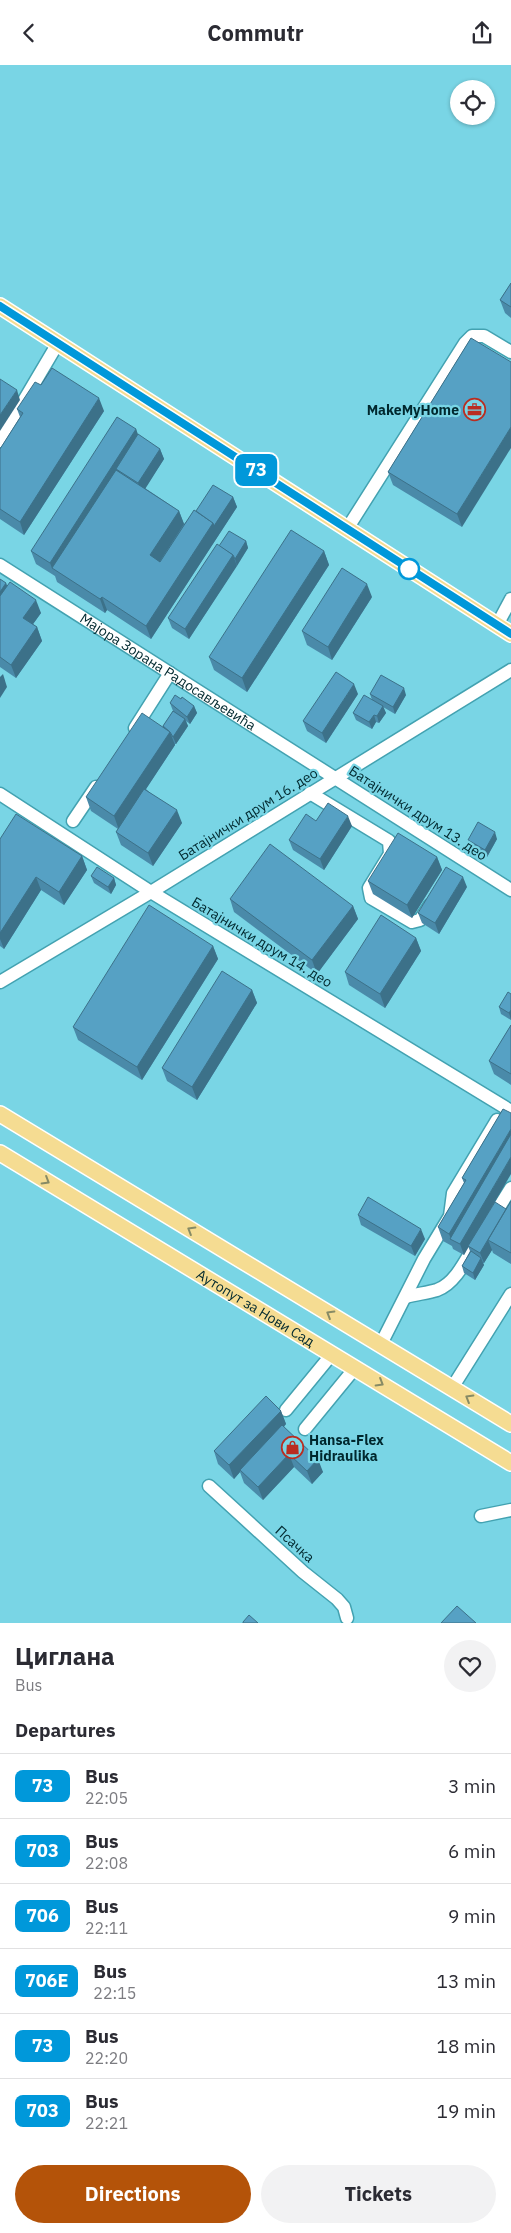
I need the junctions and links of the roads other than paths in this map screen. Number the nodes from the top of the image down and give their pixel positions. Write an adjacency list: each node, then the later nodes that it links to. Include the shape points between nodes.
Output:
1 (0, 306): 2 (main road)
2 (58, 343): 4 (street); 5 (main road)
3 (511, 352): 5 (street, via 484,336 472,335)
4 (0, 441)
5 (347, 529): 8 (main road)
6 (0, 565): 11 (street, Мајора Зорана Радосављевића)
7 (511, 599): 8 (street)
8 (497, 625): 9 (main road)
9 (511, 634)
10 (511, 670): 14 (street, Батајнички друм 16. део)
11 (170, 673): 12 (street); 14 (street, Мајора Зорана Радосављевића)
12 (125, 742)
13 (104, 774): 17 (street)
14 (335, 778): 15 (street, Батајнички друм 16. део); 18 (street, Батајнички друм 13. део)
15 (310, 793): 19 (street, Батајнички друм 16. део); 20 (street, via 389,841 390,854 370,883 368,891 371,898 412,922 422,917)
16 (0, 794): 19 (street, Батајнички друм 14. део)
17 (73, 821)
18 (511, 890)
19 (152, 892): 21 (street, Батајнички друм 16. део); 22 (street, Батајнички друм 14. део)
20 (436, 894)
21 (0, 982)
22 (508, 1109): 27 (street, via 452,1193 450,1216)
23 (0, 1114): 28 (main road, one-way to 23)
24 (0, 1153): 29 (main road, Аутопут за Нови Сад, one-way to 29)
25 (511, 1188): 27 (street, via 453,1278 438,1289)
26 (511, 1294): 31 (street)
27 (406, 1297): 28 (street)
28 (381, 1344): 31 (main road)
29 (332, 1354): 30 (main road, Аутопут за Нови Сад); 32 (street)
30 (355, 1368): 34 (street); 35 (main road, Аутопут за Нови Сад, one-way to 35)
31 (452, 1388): 33 (main road, one-way to 31)
32 (286, 1410)
33 (511, 1423)
34 (305, 1429)
35 (511, 1463)
36 (209, 1486): 39 (street, Псачка, via 337,1599 344,1607)
37 (511, 1510): 38 (street)
38 (481, 1515)
39 (348, 1621)

